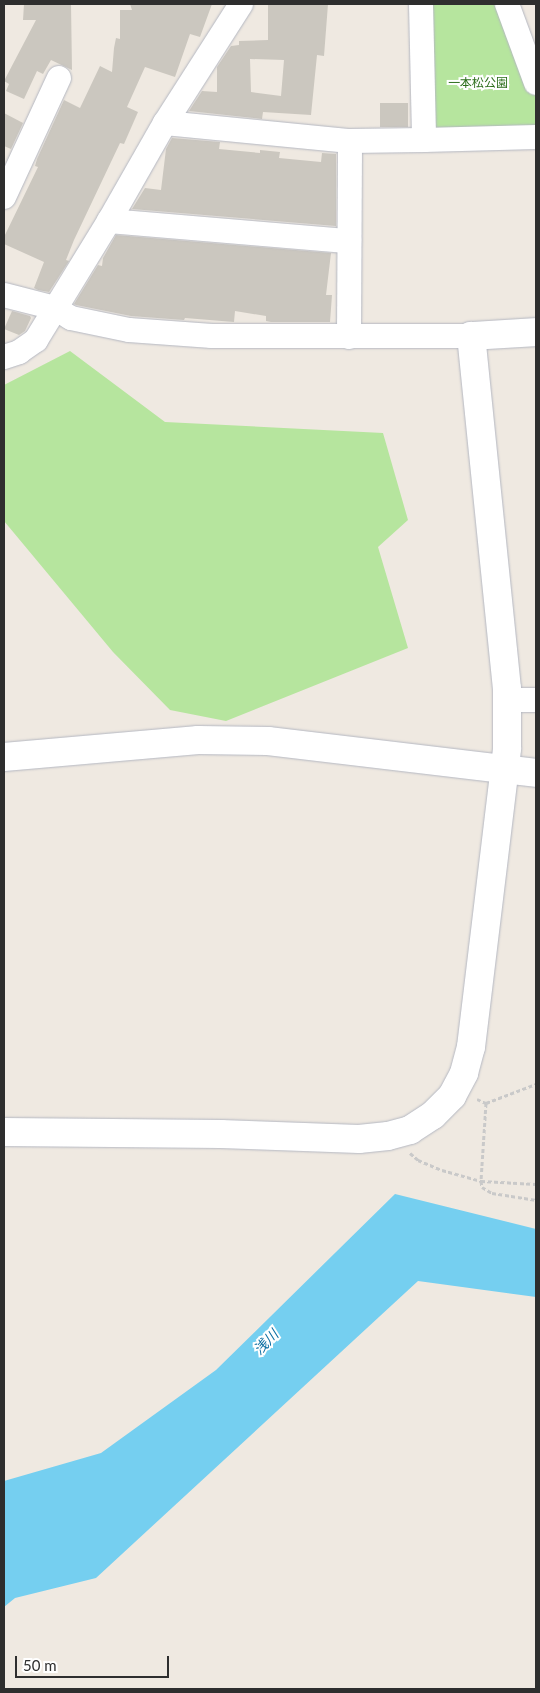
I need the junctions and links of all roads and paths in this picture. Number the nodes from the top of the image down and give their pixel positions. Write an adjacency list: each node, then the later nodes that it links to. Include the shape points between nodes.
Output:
1 (241, 4): 7 (street)
2 (421, 4): 9 (street)
3 (507, 4): 4 (street)
4 (530, 43): 6 (street)
5 (59, 78): 11 (street)
6 (536, 82)
7 (165, 122): 10 (street); 12 (street)
8 (536, 137): 9 (street)
9 (424, 140): 10 (street)
10 (350, 141): 13 (street)
11 (4, 197)
12 (109, 221): 13 (street); 15 (street)
13 (349, 241): 18 (street)
14 (4, 294): 15 (street)
15 (56, 308): 18 (street, via 71,318 129,330 212,336); 19 (street, via 36,340 19,352)
16 (536, 332): 17 (street)
17 (472, 336): 18 (street); 20 (street)
18 (349, 337)
19 (4, 356)
20 (507, 700): 21 (street); 23 (street)
21 (536, 700)
22 (4, 758): 23 (street, via 198,740 268,741)
23 (505, 770): 24 (street); 26 (street, via 471,1047)
24 (536, 773)
25 (536, 1084): 27 (path)
26 (456, 1089): 27 (path); 28 (street, via 433,1115 410,1130 359,1139)
27 (486, 1103): 30 (path)
28 (4, 1130)
29 (408, 1151): 30 (path, via 418,1160 442,1170)
30 (481, 1181): 31 (path); 32 (path, via 482,1187 492,1193)
31 (536, 1184)
32 (536, 1200)

